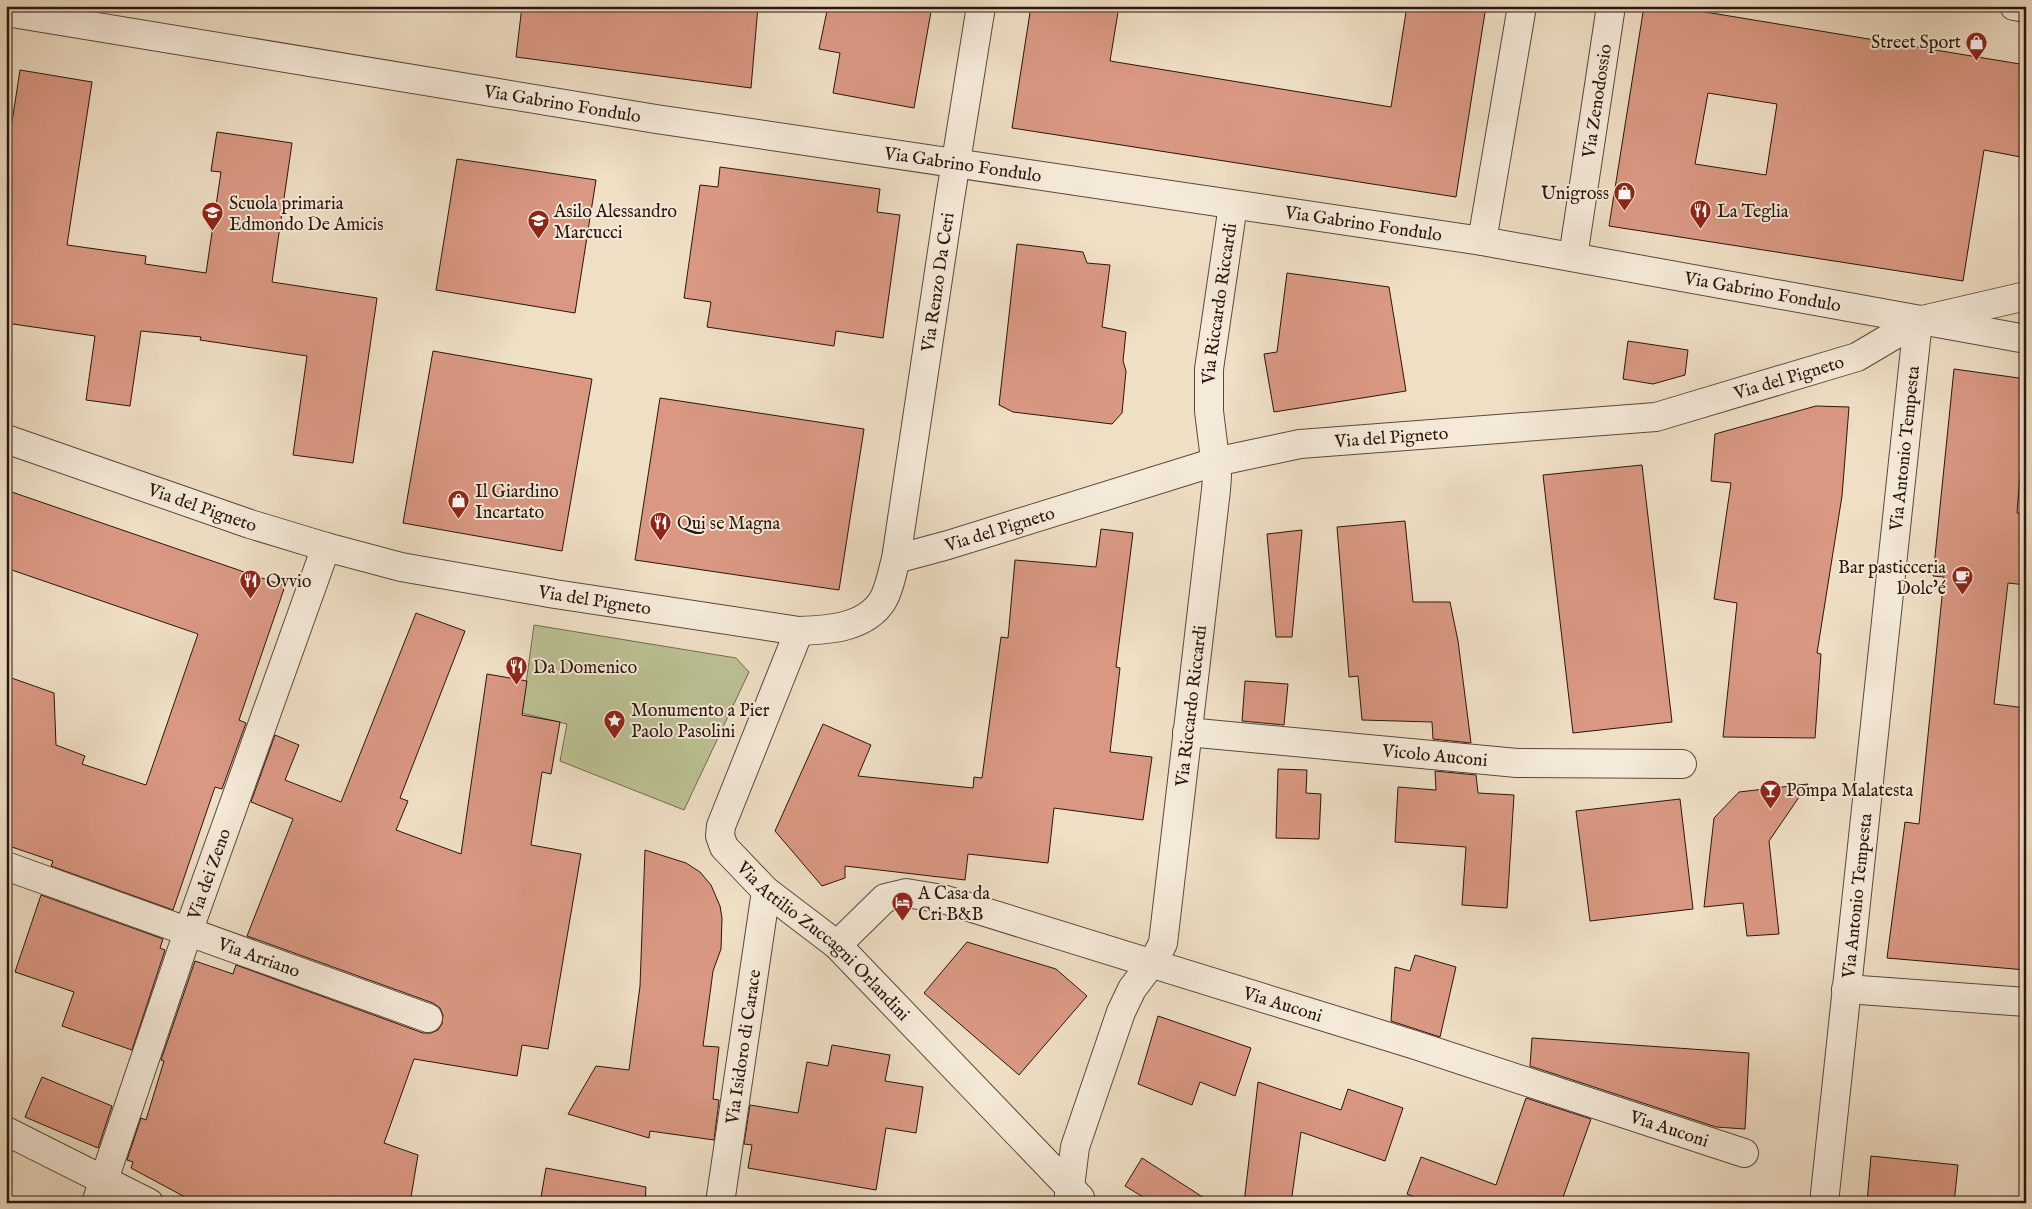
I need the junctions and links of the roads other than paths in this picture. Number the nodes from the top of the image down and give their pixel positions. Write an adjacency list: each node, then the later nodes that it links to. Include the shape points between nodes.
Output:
1 (981, 6): 7 (street, Via Renzo Da Ceri)
2 (1522, 6): 9 (street)
3 (1612, 6): 10 (street, Via Zenodossio)
4 (2014, 6): 5 (street)
5 (2026, 8)
6 (6, 12): 7 (street, Via Gabrino Fondulo, via 656,119)
7 (956, 163): 8 (street, Via Gabrino Fondulo); 17 (street, Via Renzo Da Ceri)
8 (1233, 204): 9 (street, Via Gabrino Fondulo); 15 (street, Via Riccardo Riccardi, via 1209,369 1209,411)
9 (1482, 241): 10 (street, Via Gabrino Fondulo)
10 (1572, 257): 12 (street, Via Gabrino Fondulo)
11 (2026, 296): 12 (street, Via del Pigneto)
12 (1918, 321): 13 (street, Via Gabrino Fondulo); 15 (street, Via del Pigneto, via 1857,357 1656,418 1300,444); 26 (street, Via Antonio Tempesta)
13 (2026, 340)
14 (6, 439): 16 (street, Via del Pigneto, via 250,524)
15 (1215, 462): 17 (street, Via del Pigneto); 19 (street, Via Riccardo Riccardi, via 1216,490)
16 (326, 547): 18 (street, Via del Pigneto, via 434,573); 23 (street, Via dei Zeno)
17 (896, 559): 18 (street, Via del Pigneto, via 883,600 871,613 840,628)
18 (799, 630): 22 (street, Via Attilio Zuccagni Orlandini, via 720,831 724,847)
19 (1187, 732): 20 (street, Vicolo Auconi, via 1517,763); 25 (street, Via Riccardo Riccardi, via 1163,943)
20 (1682, 764)
21 (6, 866): 23 (street, Via Arriano)
22 (766, 891): 24 (street, Via Attilio Zuccagni Orlandini); 34 (street, Via Isidoro di Carace)
23 (188, 932): 28 (street, Via Arriano); 31 (street, Via dei Zeno)
24 (837, 945): 25 (street, Via Auconi, via 885,898 906,893 951,901); 32 (street, Via Attilio Zuccagni Orlandini)
25 (1151, 963): 30 (street, Via Auconi); 32 (street, Via Riccardo Riccardi, via 1132,989 1121,1012 1075,1147)
26 (1846, 989): 27 (street); 35 (street, Via Antonio Tempesta)
27 (2026, 1002)
28 (428, 1018)
29 (6, 1131): 31 (street)
30 (1744, 1153)
31 (100, 1191): 33 (street)
32 (1074, 1198)
33 (149, 1203)
34 (720, 1203)
35 (1824, 1203)

